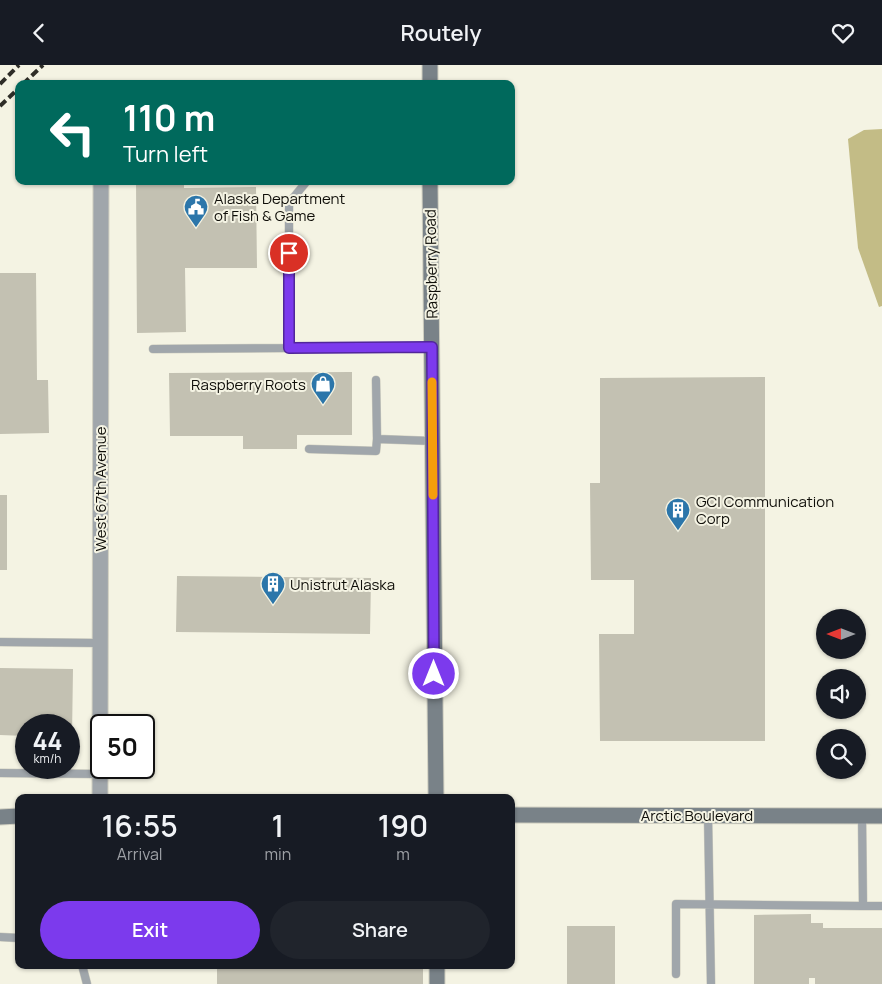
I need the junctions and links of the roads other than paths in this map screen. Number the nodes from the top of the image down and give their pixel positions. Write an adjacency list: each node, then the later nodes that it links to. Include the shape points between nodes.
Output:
1 (430, 65): 2 (main road)
2 (430, 80)
3 (101, 185): 14 (street, West 67th Avenue)
4 (304, 185): 7 (lane, via 289,203)
5 (430, 185): 6 (main road, Raspberry Road)
6 (432, 347): 7 (lane); 11 (main road, Raspberry Road)
7 (289, 348): 8 (lane)
8 (153, 349)
9 (376, 380): 10 (lane)
10 (377, 439): 11 (lane); 12 (lane, via 376,451)
11 (432, 441): 20 (main road, Raspberry Road)
12 (309, 449)
13 (0, 642): 14 (lane)
14 (100, 643): 15 (street, West 67th Avenue)
15 (100, 714)
16 (0, 773): 17 (lane)
17 (90, 774)
18 (100, 779): 19 (street, West 67th Avenue)
19 (100, 794)
20 (436, 794)
21 (515, 815): 22 (main road, Arctic Boulevard)
22 (708, 815): 24 (main road, Arctic Boulevard); 27 (lane)
23 (15, 816): 26 (main road)
24 (862, 816): 25 (main road, Arctic Boulevard); 29 (lane)
25 (882, 816)
26 (0, 817)
27 (709, 904): 29 (lane); 34 (lane, via 676,904); 37 (lane)
28 (882, 905): 29 (lane)
29 (863, 906)
30 (0, 937): 31 (lane)
31 (15, 938)
32 (83, 969): 35 (lane)
33 (437, 969): 36 (main road)
34 (676, 974)
35 (87, 984)
36 (437, 984)
37 (711, 984)

